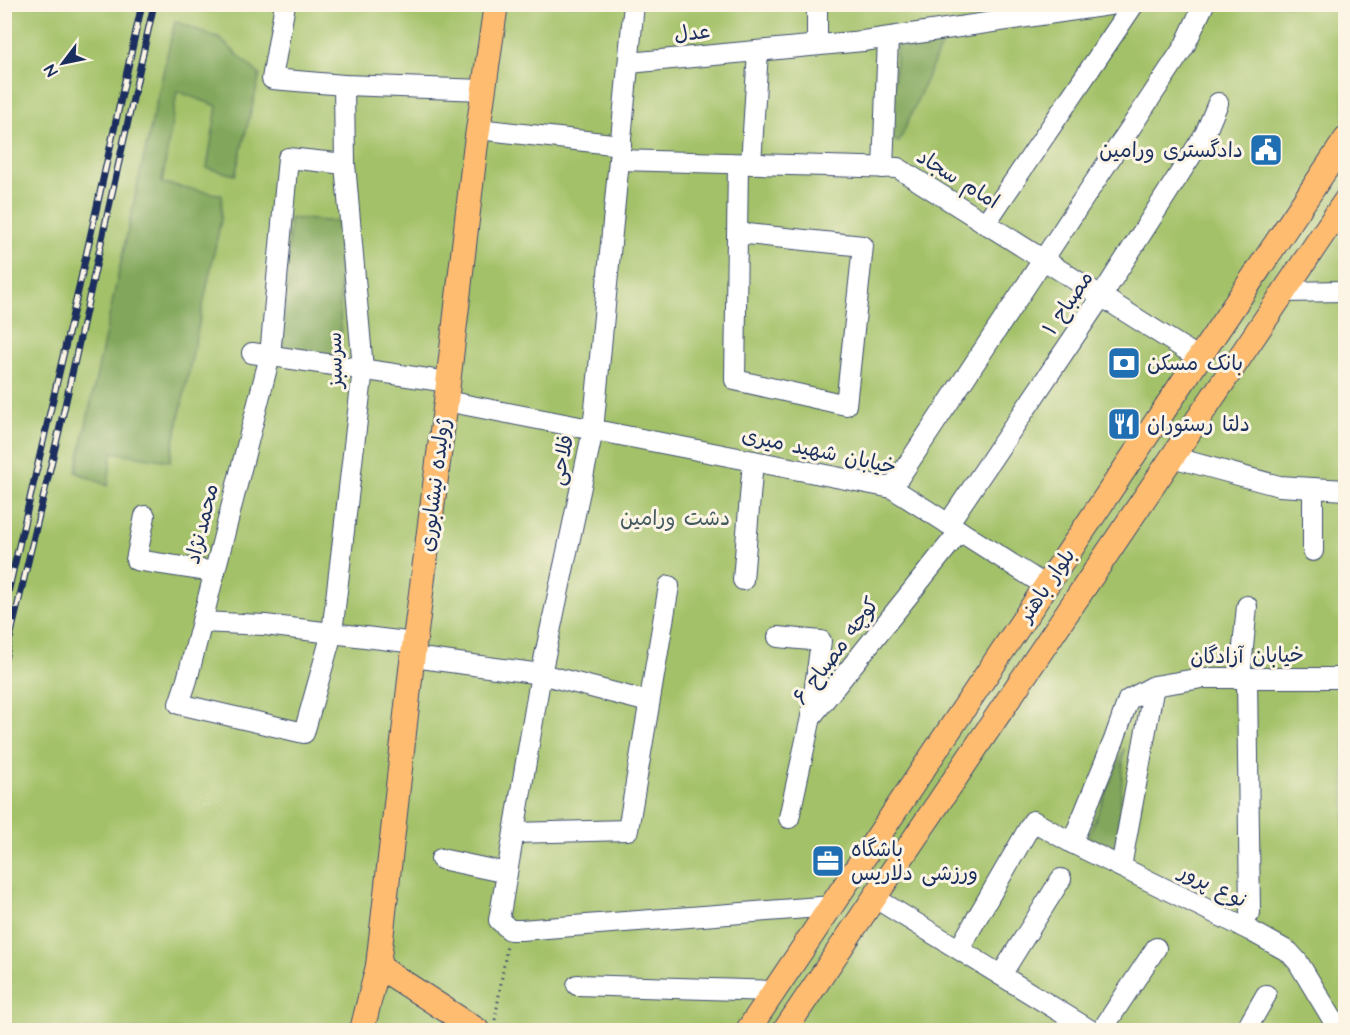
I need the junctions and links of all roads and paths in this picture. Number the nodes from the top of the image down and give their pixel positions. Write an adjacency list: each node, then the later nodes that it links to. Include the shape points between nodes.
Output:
1 (285, 4): 13 (street, via 272,79)
2 (496, 4): 14 (main road, ژولیده نیشابوری)
3 (634, 4): 12 (street, فلاحی)
4 (817, 4): 10 (street)
5 (1134, 4): 23 (street)
6 (1203, 4): 25 (street, via 1184,47)
7 (1106, 5): 8 (street, عدل)
8 (1014, 12): 9 (street, عدل)
9 (888, 38): 10 (street, عدل); 21 (street)
10 (817, 45): 11 (street, عدل)
11 (758, 51): 12 (street, عدل); 20 (street)
12 (629, 63): 18 (street, فلاحی)
13 (344, 85): 14 (street); 19 (street, سرسبز)
14 (484, 90): 16 (main road, ژولیده نیشابوری)
15 (1218, 103): 28 (street, مصباح ۱, via 1205,134)
16 (478, 129): 18 (street, امام سجاد); 32 (main road, ژولیده نیشابوری)
17 (1346, 139): 30 (main road, بلوار باهنر)
18 (620, 153): 20 (street, امام سجاد); 33 (street, فلاحی)
19 (345, 164): 29 (street, محمدنژاد, via 288,158); 31 (street, سرسبز)
20 (744, 164): 21 (street, امام سجاد); 24 (street)
21 (883, 168): 23 (street, امام سجاد, via 898,168)
22 (1346, 200): 27 (main road, بلوار باهنر)
23 (985, 224): 25 (street, امام سجاد)
24 (737, 233): 24 (street, via 735,380 846,405 863,246)
25 (1042, 259): 28 (street, امام سجاد); 36 (street)
26 (1346, 291): 27 (street)
27 (1283, 292): 34 (main road, بلوار باهنر)
28 (1101, 297): 30 (street, امام سجاد); 40 (street, مصباح ۱)
29 (261, 354): 31 (street, خیابان شهید میری); 42 (street, محمدنژاد)
30 (1199, 358): 45 (main road, بلوار باهنر)
31 (363, 369): 32 (street, خیابان شهید میری); 48 (street, سرسبز)
32 (447, 391): 33 (street, خیابان شهید میری); 50 (main road, ژولیده نیشابوری)
33 (593, 430): 35 (street, خیابان شهید میری); 51 (street, فلاحی)
34 (1172, 457): 37 (street, via 1279,486); 65 (main road, بلوار باهنر)
35 (753, 461): 36 (street, خیابان شهید میری); 43 (street)
36 (891, 488): 40 (street, خیابان شهید میری)
37 (1313, 488): 38 (street); 41 (street)
38 (1346, 490)
39 (145, 516): 42 (street, via 136,560)
40 (954, 528): 45 (street, خیابان شهید میری); 57 (street, کوچه مصباح ۶)
41 (1313, 551)
42 (214, 572): 47 (street, محمدنژاد)
43 (743, 580)
44 (669, 586): 55 (street)
45 (1046, 586): 66 (main road, بلوار باهنر)
46 (1247, 606): 52 (street)
47 (202, 622): 48 (street); 56 (street, محمدنژاد)
48 (332, 633): 50 (street); 56 (street, سرسبز, via 304,733)
49 (778, 637): 57 (street, via 821,641)
50 (414, 650): 51 (street); 71 (main road, ژولیده نیشابوری)
51 (541, 674): 55 (street); 59 (street, فلاحی)
52 (1243, 678): 53 (street, خیابان آزادگان); 54 (street, خیابان آزادگان, via 1202,678); 67 (street)
53 (1346, 678)
54 (1154, 686): 60 (street, خیابان آزادگان, via 1128,700); 62 (street)
55 (649, 702): 59 (street, via 628,830)
56 (179, 704)
57 (812, 717): 58 (street, کوچه مصباح ۶)
58 (789, 818)
59 (514, 833): 63 (street, فلاحی)
60 (1072, 843): 62 (street, نوع پرور); 70 (street, نوع پرور, via 1033,821)
61 (441, 859): 63 (street)
62 (1121, 867): 84 (street, نوع پرور, via 1289,952)
63 (507, 873): 68 (street, فلاحی)
64 (1061, 879): 72 (street)
65 (875, 897): 70 (street); 80 (main road, بلوار باهنر)
66 (832, 906): 68 (street); 74 (main road, بلوار باهنر)
67 (1250, 912)
68 (504, 925): 78 (path)
69 (1156, 948): 82 (street)
70 (959, 949): 72 (street)
71 (378, 966): 76 (main road, ژولیده نیشابوری); 77 (main road)
72 (1001, 975): 81 (street)
73 (577, 985): 74 (street)
74 (775, 991): 79 (main road, بلوار باهنر)
75 (1266, 995): 83 (street)
76 (362, 1030)
77 (477, 1030)
78 (493, 1030)
79 (748, 1030)
80 (785, 1030)
81 (1090, 1030)
82 (1102, 1030)
83 (1246, 1030)
84 (1339, 1030)

